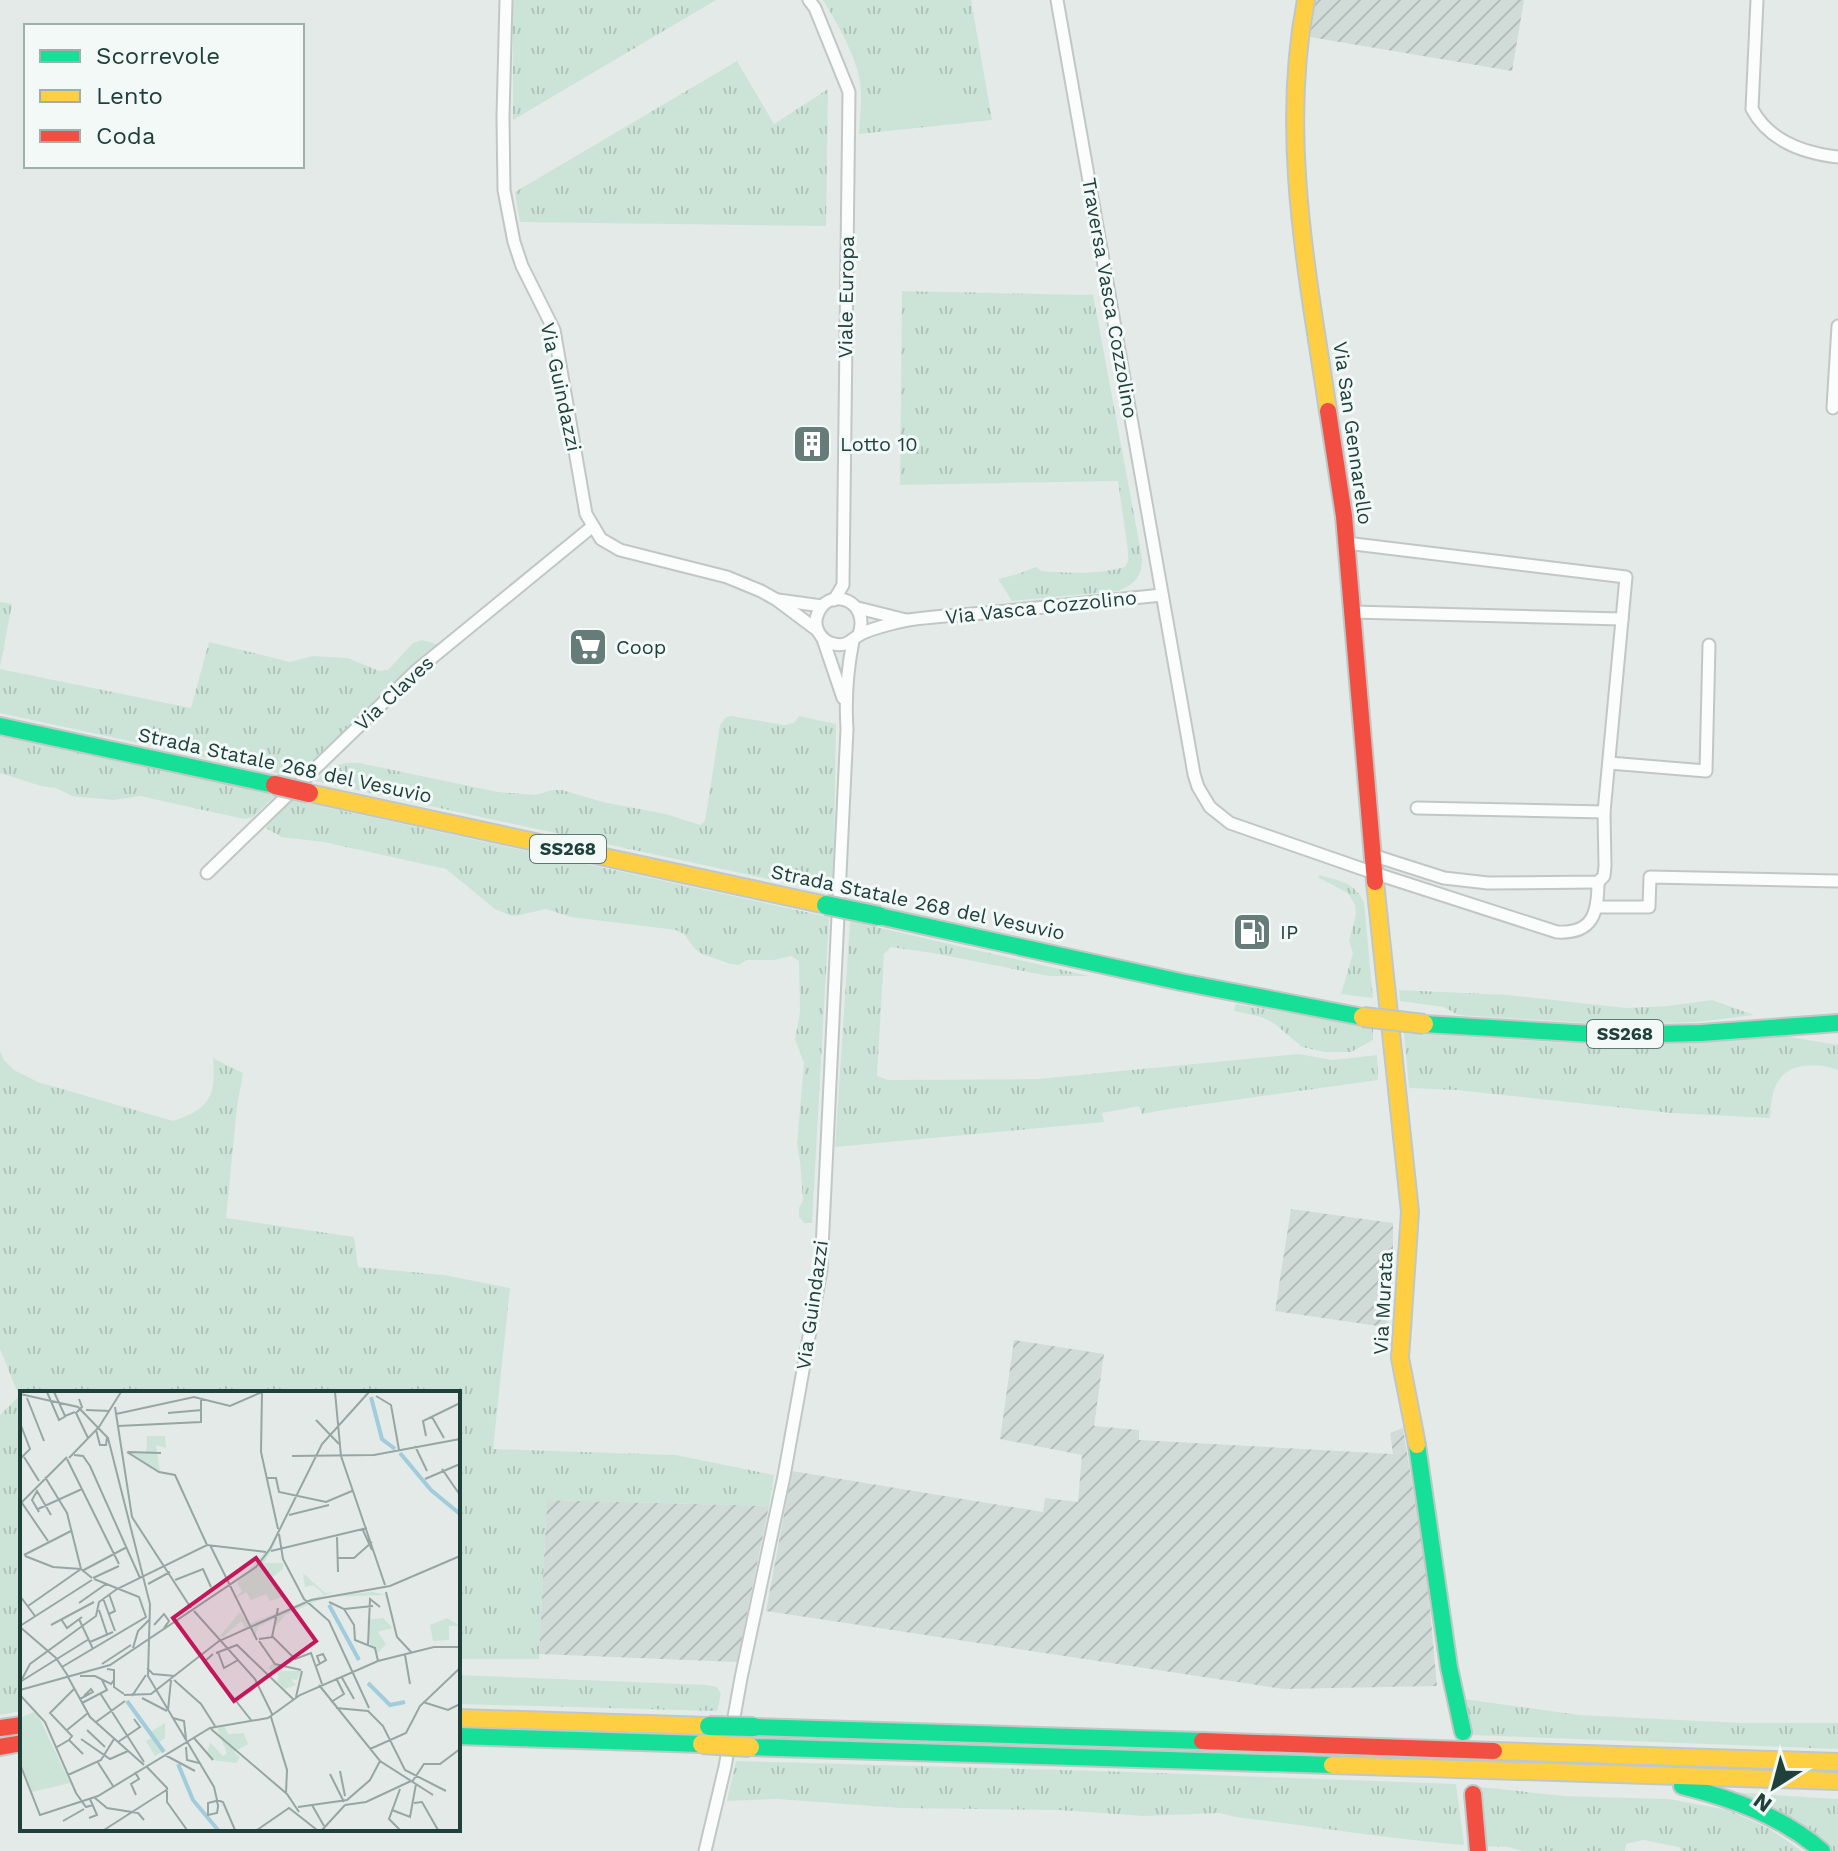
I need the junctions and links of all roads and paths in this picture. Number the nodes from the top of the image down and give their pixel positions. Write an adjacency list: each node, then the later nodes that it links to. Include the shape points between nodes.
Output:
1 (506, 0): 9 (street, Via Guindazzi, via 504,190 522,266 554,330 586,514)
2 (809, 0): 11 (street, Viale Europa, via 849,92)
3 (1057, 0): 12 (street, Traversa Vasca Cozzolino)
4 (1306, 0): 10 (main road, Via San Gennarello, via 1294,101 1296,165)
5 (1757, 0): 6 (street, via 1752,109 1759,122 1788,144)
6 (1838, 157)
7 (1838, 326): 8 (street)
8 (1833, 408)
9 (593, 526): 13 (street, via 601,539 620,550 727,577); 29 (street, Via Claves, via 417,670)
10 (1346, 543): 17 (main road, Via San Gennarello); 18 (street, via 1626,577)
11 (843, 585): 14 (street); 16 (street)
12 (1162, 595): 19 (street, Via Vasca Cozzolino); 28 (street, Via Vasca Cozzolino, via 1194,774 1210,807 1230,823)
13 (777, 600): 15 (street); 20 (street)
14 (834, 600): 15 (street); 16 (street)
15 (822, 606): 20 (street, via 816,617)
16 (854, 606): 19 (street, Via Vasca Cozzolino); 21 (street, via 862,617)
17 (1352, 612): 18 (street); 28 (main road, Via San Gennarello)
18 (1622, 619): 25 (street)
19 (907, 620): 21 (street, Via Vasca Cozzolino)
20 (820, 634): 21 (street, via 838,645); 23 (street, Via Guindazzi)
21 (856, 637): 23 (street, Via Guindazzi)
22 (1709, 645): 25 (street, via 1706,771)
23 (845, 702): 48 (street, Via Guindazzi, via 821,1270 784,1476)
24 (0, 726): 33 (main road, Strada Statale 268 del Vesuvio / SS268, bridge, via 1363,1017 1610,1035)
25 (1609, 763): 27 (street)
26 (1417, 808): 27 (street)
27 (1604, 812): 31 (street, via 1605,866)
28 (1373, 864): 31 (street, via 1488,883); 32 (street, via 1557,932 1574,933); 37 (main road, Via Murata, via 1410,1212 1400,1358)
29 (207, 873)
30 (1838, 881): 32 (street, via 1650,877 1649,907)
31 (1598, 882): 32 (street)
32 (1597, 907)
33 (1838, 1023)
34 (460, 1718): 38 (main road)
35 (20, 1725): 36 (main road)
36 (0, 1728)
37 (1463, 1732)
38 (705, 1735): 40 (main road); 44 (main road, bridge, via 754,1727); 45 (main road, bridge, via 750,1747)
39 (460, 1736): 40 (main road)
40 (570, 1739): 43 (main road, via 544,1750)
41 (20, 1743): 42 (main road)
42 (0, 1747)
43 (460, 1748)
44 (1838, 1762)
45 (1631, 1775): 46 (main road); 50 (main road, via 1741,1803 1792,1828)
46 (1838, 1781)
47 (1473, 1794): 49 (main road)
48 (705, 1851)
49 (1478, 1851)
50 (1822, 1851)

